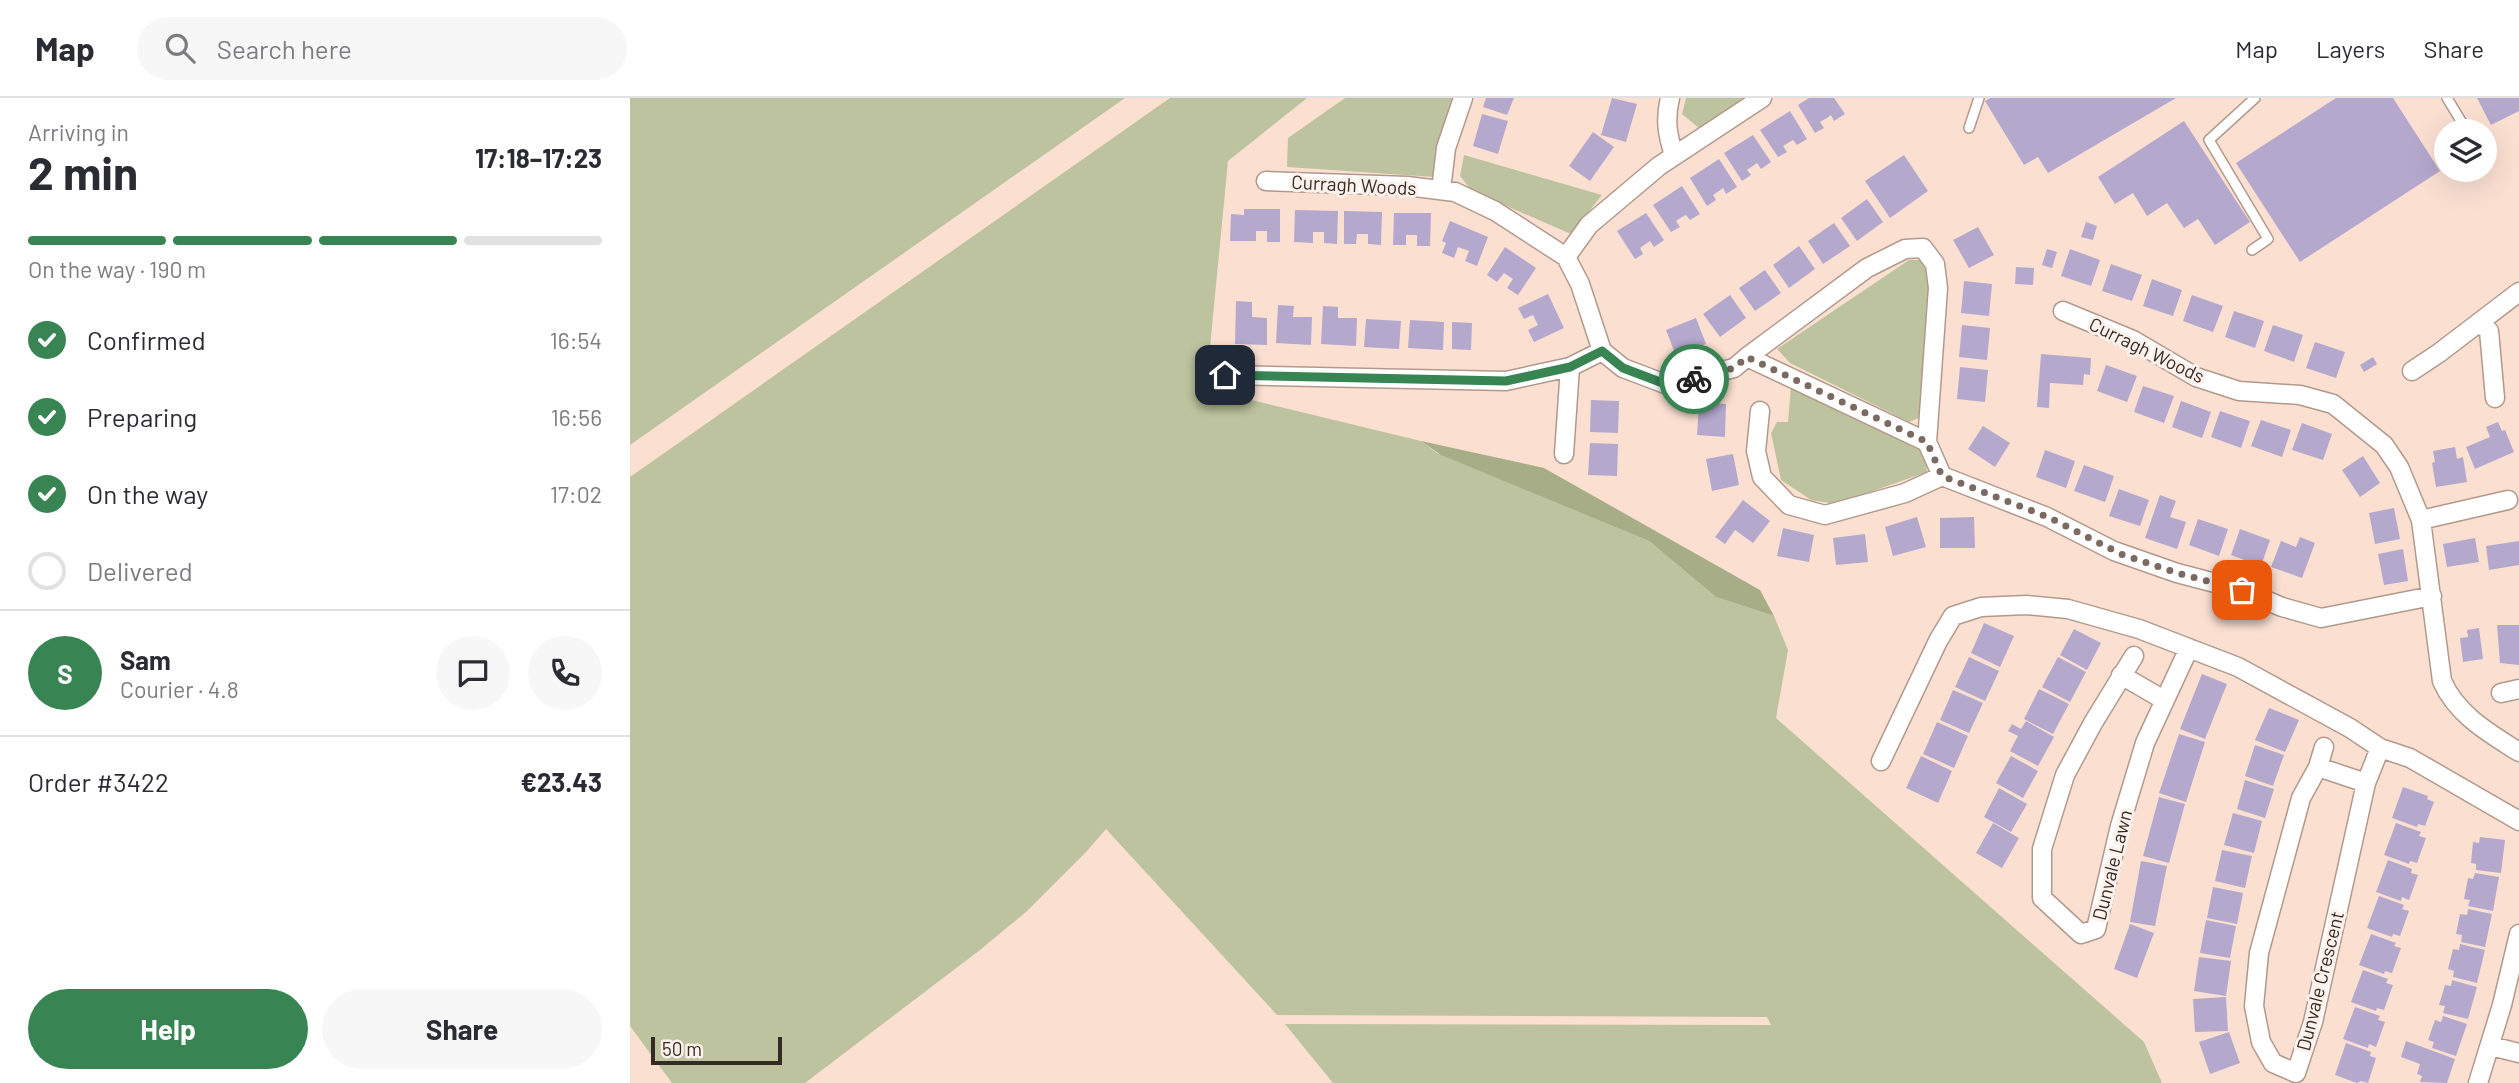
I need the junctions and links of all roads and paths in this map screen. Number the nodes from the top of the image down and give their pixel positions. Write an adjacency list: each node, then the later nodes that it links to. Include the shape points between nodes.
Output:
1 (1463, 98): 11 (street, Curragh Woods, via 1446,148)
2 (1670, 98): 9 (street, via 1667,134)
3 (1762, 98): 9 (street)
4 (1979, 98): 8 (lane)
5 (2255, 98): 12 (lane, via 2209,140 2268,239)
6 (2448, 98): 7 (lane)
7 (2460, 119)
8 (1969, 128)
9 (1674, 155): 13 (street, via 1589,225)
10 (1266, 181): 11 (street, Curragh Woods)
11 (1441, 190): 13 (street, Curragh Woods, via 1495,211)
12 (2252, 250)
13 (1566, 257): 17 (street)
14 (2519, 292): 16 (street)
15 (2063, 311): 28 (street, Curragh Woods, via 2133,340 2196,377 2239,391 2300,395 2333,404 2384,445 2399,467)
16 (2480, 323): 20 (street); 22 (street, via 2489,331)
17 (1602, 351): 18 (street, via 1623,368 1668,385 1734,368); 19 (street)
18 (1747, 357): 24 (street); 24 (street, via 1867,268 1905,249 1923,248 1935,264 1938,288)
19 (1570, 367): 21 (street, via 1506,381); 25 (street)
20 (2412, 371)
21 (1225, 375)
22 (2495, 398)
23 (1760, 411): 26 (street, via 1756,452 1762,477 1789,505 1825,515 1909,492)
24 (1927, 442): 26 (street)
25 (1564, 454)
26 (1942, 476): 29 (street, via 2048,517 2121,554 2321,618)
27 (2508, 500): 28 (street)
28 (2421, 520): 29 (street, Curragh Woods)
29 (2432, 596): 38 (street, Curragh Woods, via 2440,670 2447,692 2475,724)
30 (2189, 648): 35 (street, Dunvale Lawn); 37 (street, via 2238,667); 39 (street, via 2068,609 1981,607 1953,616)
31 (2134, 656): 32 (street, Dunvale Lawn)
32 (2121, 675): 35 (street); 35 (street, Dunvale Lawn, via 2066,775 2042,849 2042,898 2081,934 2096,929 2124,814)
33 (2519, 689): 34 (street)
34 (2501, 693)
35 (2164, 699)
36 (2324, 747): 40 (street, Dunvale Crescent)
37 (2380, 748): 41 (street, Dunvale Crescent); 42 (street, via 2410,758)
38 (2519, 752)
39 (1881, 761)
40 (2318, 767): 41 (street); 46 (street, Dunvale Crescent, via 2301,798 2259,953 2254,1006 2261,1042 2273,1063)
41 (2366, 783): 46 (street, Dunvale Crescent, via 2313,1022)
42 (2519, 821)
43 (2519, 934): 44 (street)
44 (2491, 1046): 45 (street); 47 (street)
45 (2519, 1053)
46 (2294, 1078)
47 (2478, 1083)

